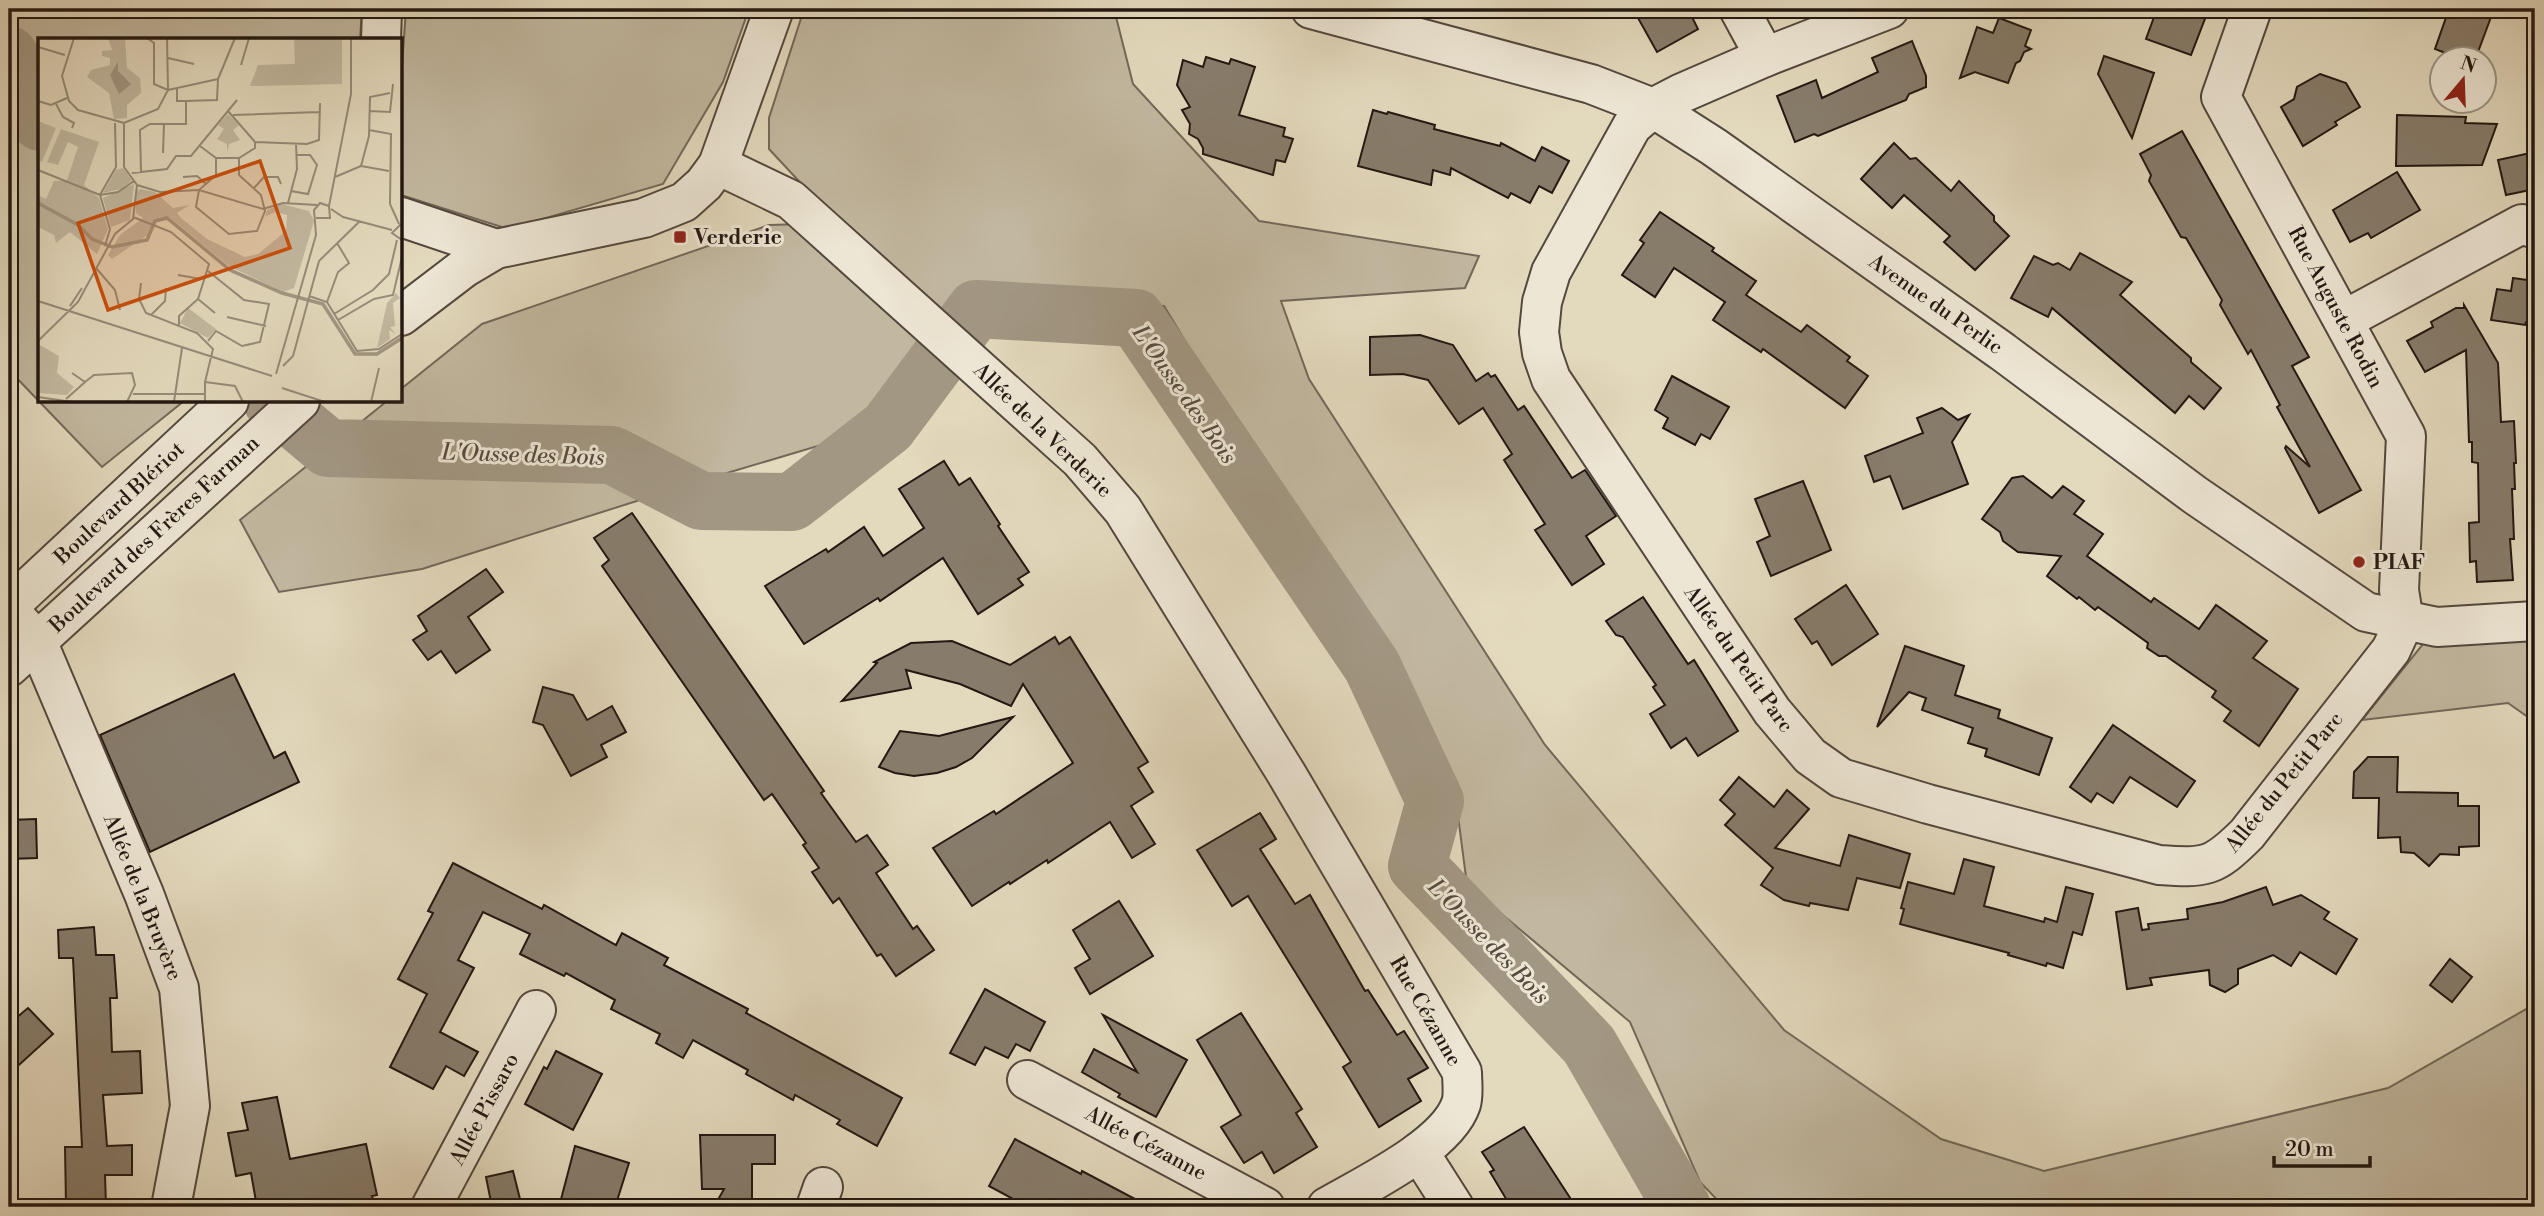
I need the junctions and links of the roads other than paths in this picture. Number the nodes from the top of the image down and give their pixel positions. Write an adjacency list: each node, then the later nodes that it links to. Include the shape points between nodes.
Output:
1 (382, 9): 7 (street)
2 (774, 9): 10 (street)
3 (1311, 9): 9 (street, Avenue du Perlic, via 1591,84)
4 (1739, 9): 8 (street)
5 (1889, 9): 8 (street)
6 (2252, 9): 15 (street, Rue Auguste Rodin, via 2221,97)
7 (381, 38)
8 (1765, 57): 9 (street)
9 (1653, 108): 20 (street, Avenue du Perlic, via 2003,352 2195,495 2366,612); 20 (street, Allée du Petit Parc, via 1632,126 1551,272 1541,312 1542,353 1551,379 1772,710 1811,756 1841,778 2159,865 2196,867 2223,858 2247,834 2391,650)
10 (718, 165): 13 (street, via 684,202 644,218); 23 (street, Allée de la Verderie, via 791,200 1080,460 1123,510)
11 (402, 217): 13 (street)
12 (2535, 229): 15 (street, via 2522,224)
13 (496, 249): 14 (street)
14 (402, 315)
15 (2344, 320): 20 (street, Rue Auguste Rodin, via 2406,436 2399,590)
16 (299, 402): 21 (street, Boulevard des Frères Farman)
17 (226, 404): 18 (street, Boulevard Blériot)
18 (9, 608): 21 (street, Allée de la Bruyère)
19 (2535, 621): 20 (street, Avenue du Perlic, via 2437,627)
20 (2404, 622)
21 (37, 641): 22 (street, Boulevard des Frères Farman); 27 (street, Allée de la Bruyère, via 179,988 190,1106)
22 (9, 667)
23 (1286, 773): 26 (street, Rue Cézanne, via 1462,1072 1462,1102 1450,1126)
24 (536, 1010): 28 (street, Allée Pissaro)
25 (1027, 1080): 29 (street, Allée Cézanne)
26 (1419, 1152): 30 (street, Rue Cézanne); 31 (street)
27 (171, 1207)
28 (431, 1207)
29 (1265, 1207)
30 (1326, 1207)
31 (1454, 1207)

